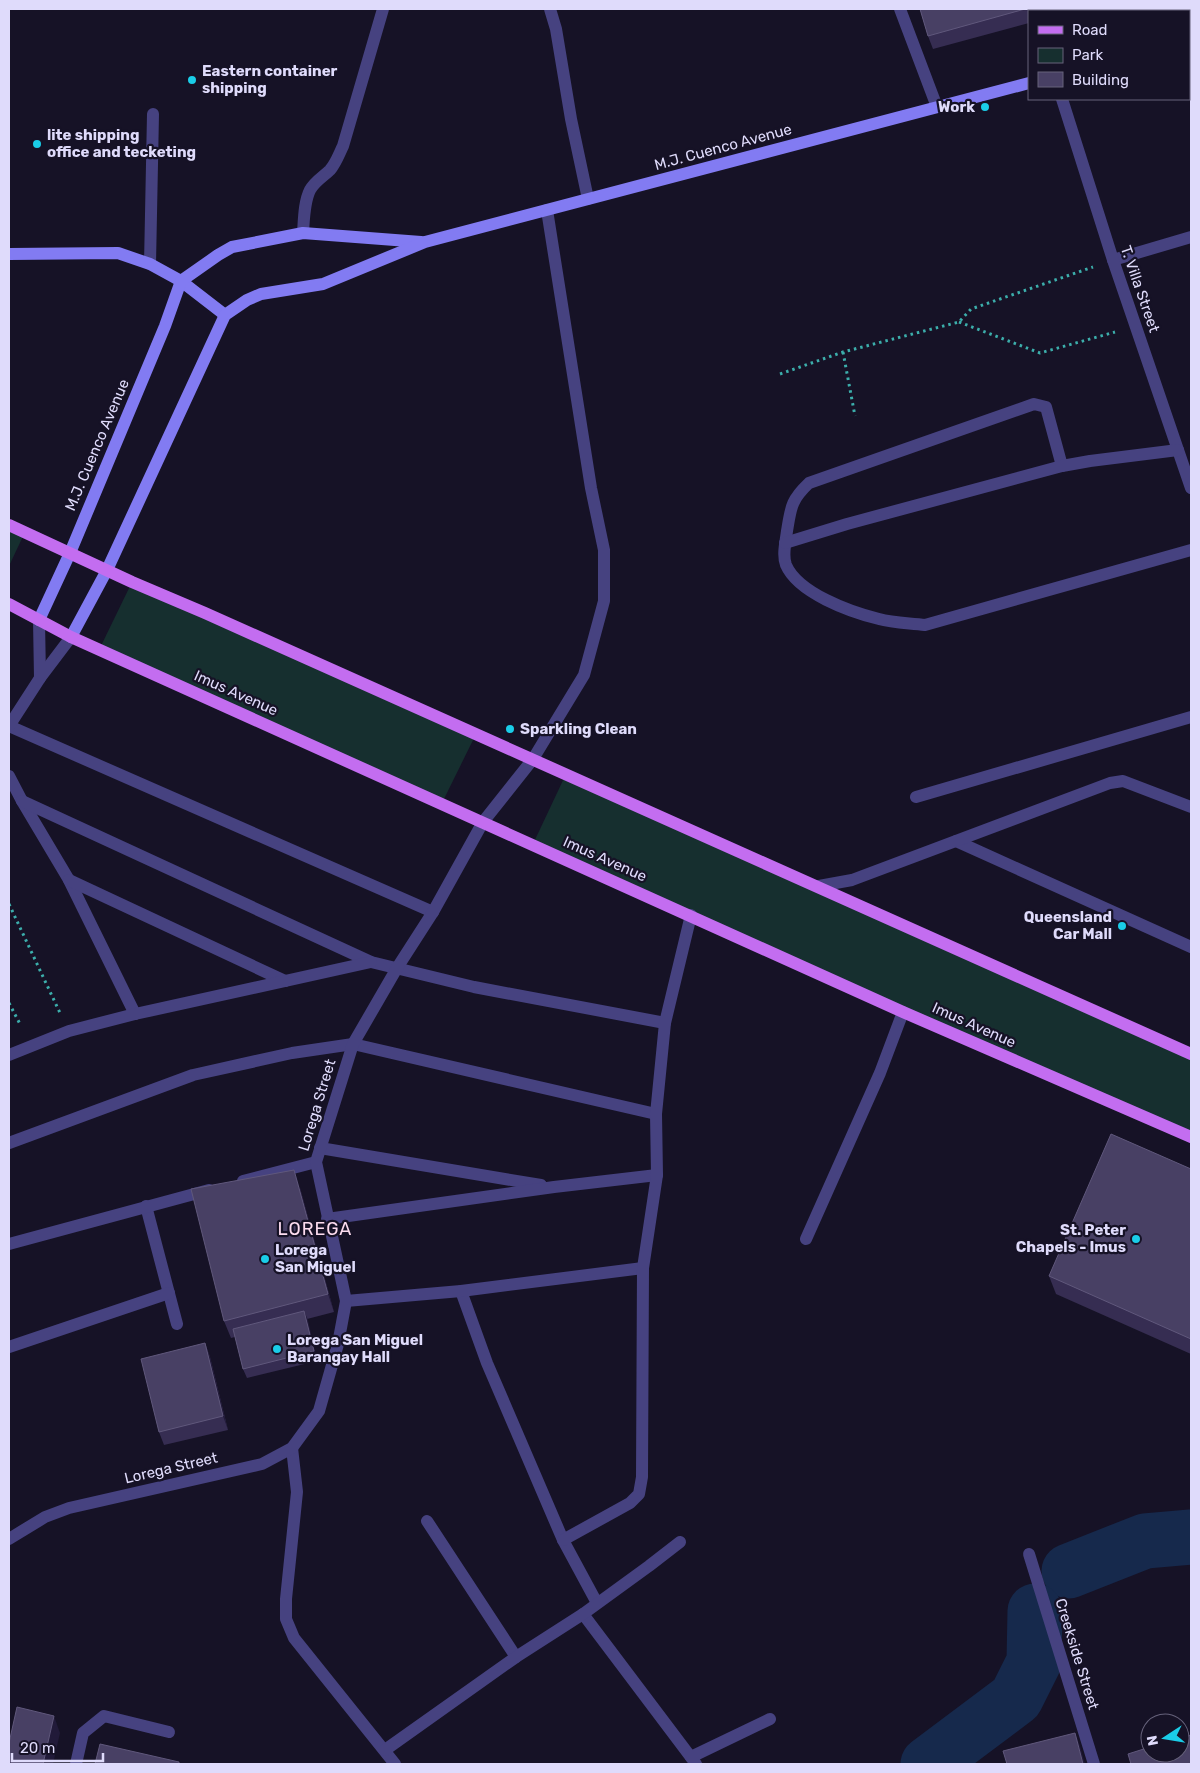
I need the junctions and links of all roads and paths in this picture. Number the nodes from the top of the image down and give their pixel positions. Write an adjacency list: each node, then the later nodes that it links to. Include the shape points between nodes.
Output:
1 (383, 9): 10 (street, via 343,146 336,162 310,190)
2 (550, 9): 8 (street)
3 (900, 9): 6 (street)
4 (1028, 83): 6 (main road, M.J. Cuenco Avenue)
5 (1062, 100): 14 (street, T. Villa Street)
6 (937, 107): 8 (main road, M.J. Cuenco Avenue)
7 (153, 114): 15 (street)
8 (588, 199): 9 (main road, M.J. Cuenco Avenue)
9 (547, 210): 12 (main road, M.J. Cuenco Avenue); 37 (street, Lorega Street, via 604,550 604,601 584,675)
10 (303, 233): 12 (main road, M.J. Cuenco Avenue); 16 (main road, M.J. Cuenco Avenue, via 232,247)
11 (1191, 237): 14 (street)
12 (425, 242): 17 (main road, M.J. Cuenco Avenue, via 323,284 260,294)
13 (9, 254): 15 (main road, via 118,253)
14 (1112, 260): 18 (path, via 971,309); 19 (street, T. Villa Street)
15 (150, 264): 16 (main road)
16 (181, 281): 17 (main road); 29 (main road, M.J. Cuenco Avenue)
17 (225, 315): 30 (main road)
18 (959, 322): 19 (path, via 1040,353); 20 (path)
19 (1136, 327): 23 (street, T. Villa Street)
20 (843, 352): 21 (path); 22 (path)
21 (780, 374)
22 (855, 416)
23 (1178, 450): 24 (street); 25 (street, T. Villa Street)
24 (1062, 466): 27 (street); 27 (street, via 1046,407 1034,404 808,483 797,494 791,508)
25 (1191, 488)
26 (9, 525): 29 (main road)
27 (785, 543): 28 (street, via 784,563 805,589 848,610 880,620 925,625)
28 (1191, 550)
29 (70, 553): 30 (main road); 32 (main road, M.J. Cuenco Avenue)
30 (107, 570): 33 (main road); 37 (main road)
31 (9, 604): 32 (main road, Imus Avenue)
32 (39, 620): 33 (main road, Imus Avenue); 34 (street)
33 (71, 637): 34 (street); 42 (main road, Imus Avenue)
34 (40, 678): 36 (street)
35 (1191, 717): 39 (street)
36 (9, 726): 47 (street)
37 (533, 759): 42 (street, Lorega Street); 45 (main road)
38 (9, 776): 40 (street)
39 (916, 797)
40 (22, 801): 44 (street); 50 (street)
41 (1191, 808): 43 (street, via 1123,781 1110,783)
42 (484, 822): 47 (street, Lorega Street); 48 (main road, Imus Avenue)
43 (956, 841): 45 (street, via 852,880); 49 (street)
44 (69, 880): 52 (street); 54 (street)
45 (819, 886): 58 (main road)
46 (9, 904): 56 (path)
47 (433, 912): 51 (street, Lorega Street)
48 (691, 915): 53 (main road, Imus Avenue); 55 (street)
49 (1191, 946)
50 (372, 962): 51 (street); 52 (street)
51 (397, 968): 55 (street, via 474,987); 57 (street, Lorega Street)
52 (285, 981): 54 (street)
53 (903, 1012): 61 (main road, Imus Avenue); 69 (street)
54 (135, 1014): 56 (street)
55 (665, 1024): 60 (street)
56 (69, 1031): 59 (street)
57 (353, 1044): 60 (street); 62 (street, via 193,1075); 63 (street, Lorega Street)
58 (1191, 1054)
59 (9, 1055)
60 (656, 1114): 65 (street)
61 (1191, 1137)
62 (9, 1143)
63 (320, 1148): 64 (street, Lorega Street); 66 (street)
64 (316, 1162): 67 (street); 68 (street, Lorega Street)
65 (657, 1175): 66 (street); 71 (street)
66 (554, 1187): 68 (street)
67 (146, 1206): 70 (street); 73 (street)
68 (327, 1219): 74 (street, Lorega Street)
69 (806, 1239)
70 (9, 1244)
71 (644, 1268): 72 (street); 80 (street, via 642,1477 639,1494)
72 (461, 1291): 74 (street); 80 (street, via 487,1363)
73 (169, 1294): 75 (street); 76 (street)
74 (346, 1302): 77 (street, Lorega Street, via 319,1411)
75 (177, 1324)
76 (9, 1348)
77 (292, 1448): 79 (street, Lorega Street, via 262,1464 68,1508 45,1517); 88 (street, via 297,1492 286,1619 294,1638)
78 (428, 1520): 85 (street)
79 (9, 1539)
80 (562, 1540): 83 (street)
81 (680, 1542): 83 (street)
82 (1029, 1554): 92 (street, Creekside Street)
83 (597, 1603): 84 (street)
84 (583, 1614): 85 (street); 89 (street)
85 (516, 1657): 88 (street)
86 (770, 1719): 89 (street)
87 (168, 1732): 90 (street, via 104,1716 83,1733)
88 (385, 1750): 91 (street)
89 (693, 1761)
90 (76, 1764)
91 (395, 1764)
92 (1094, 1764)

